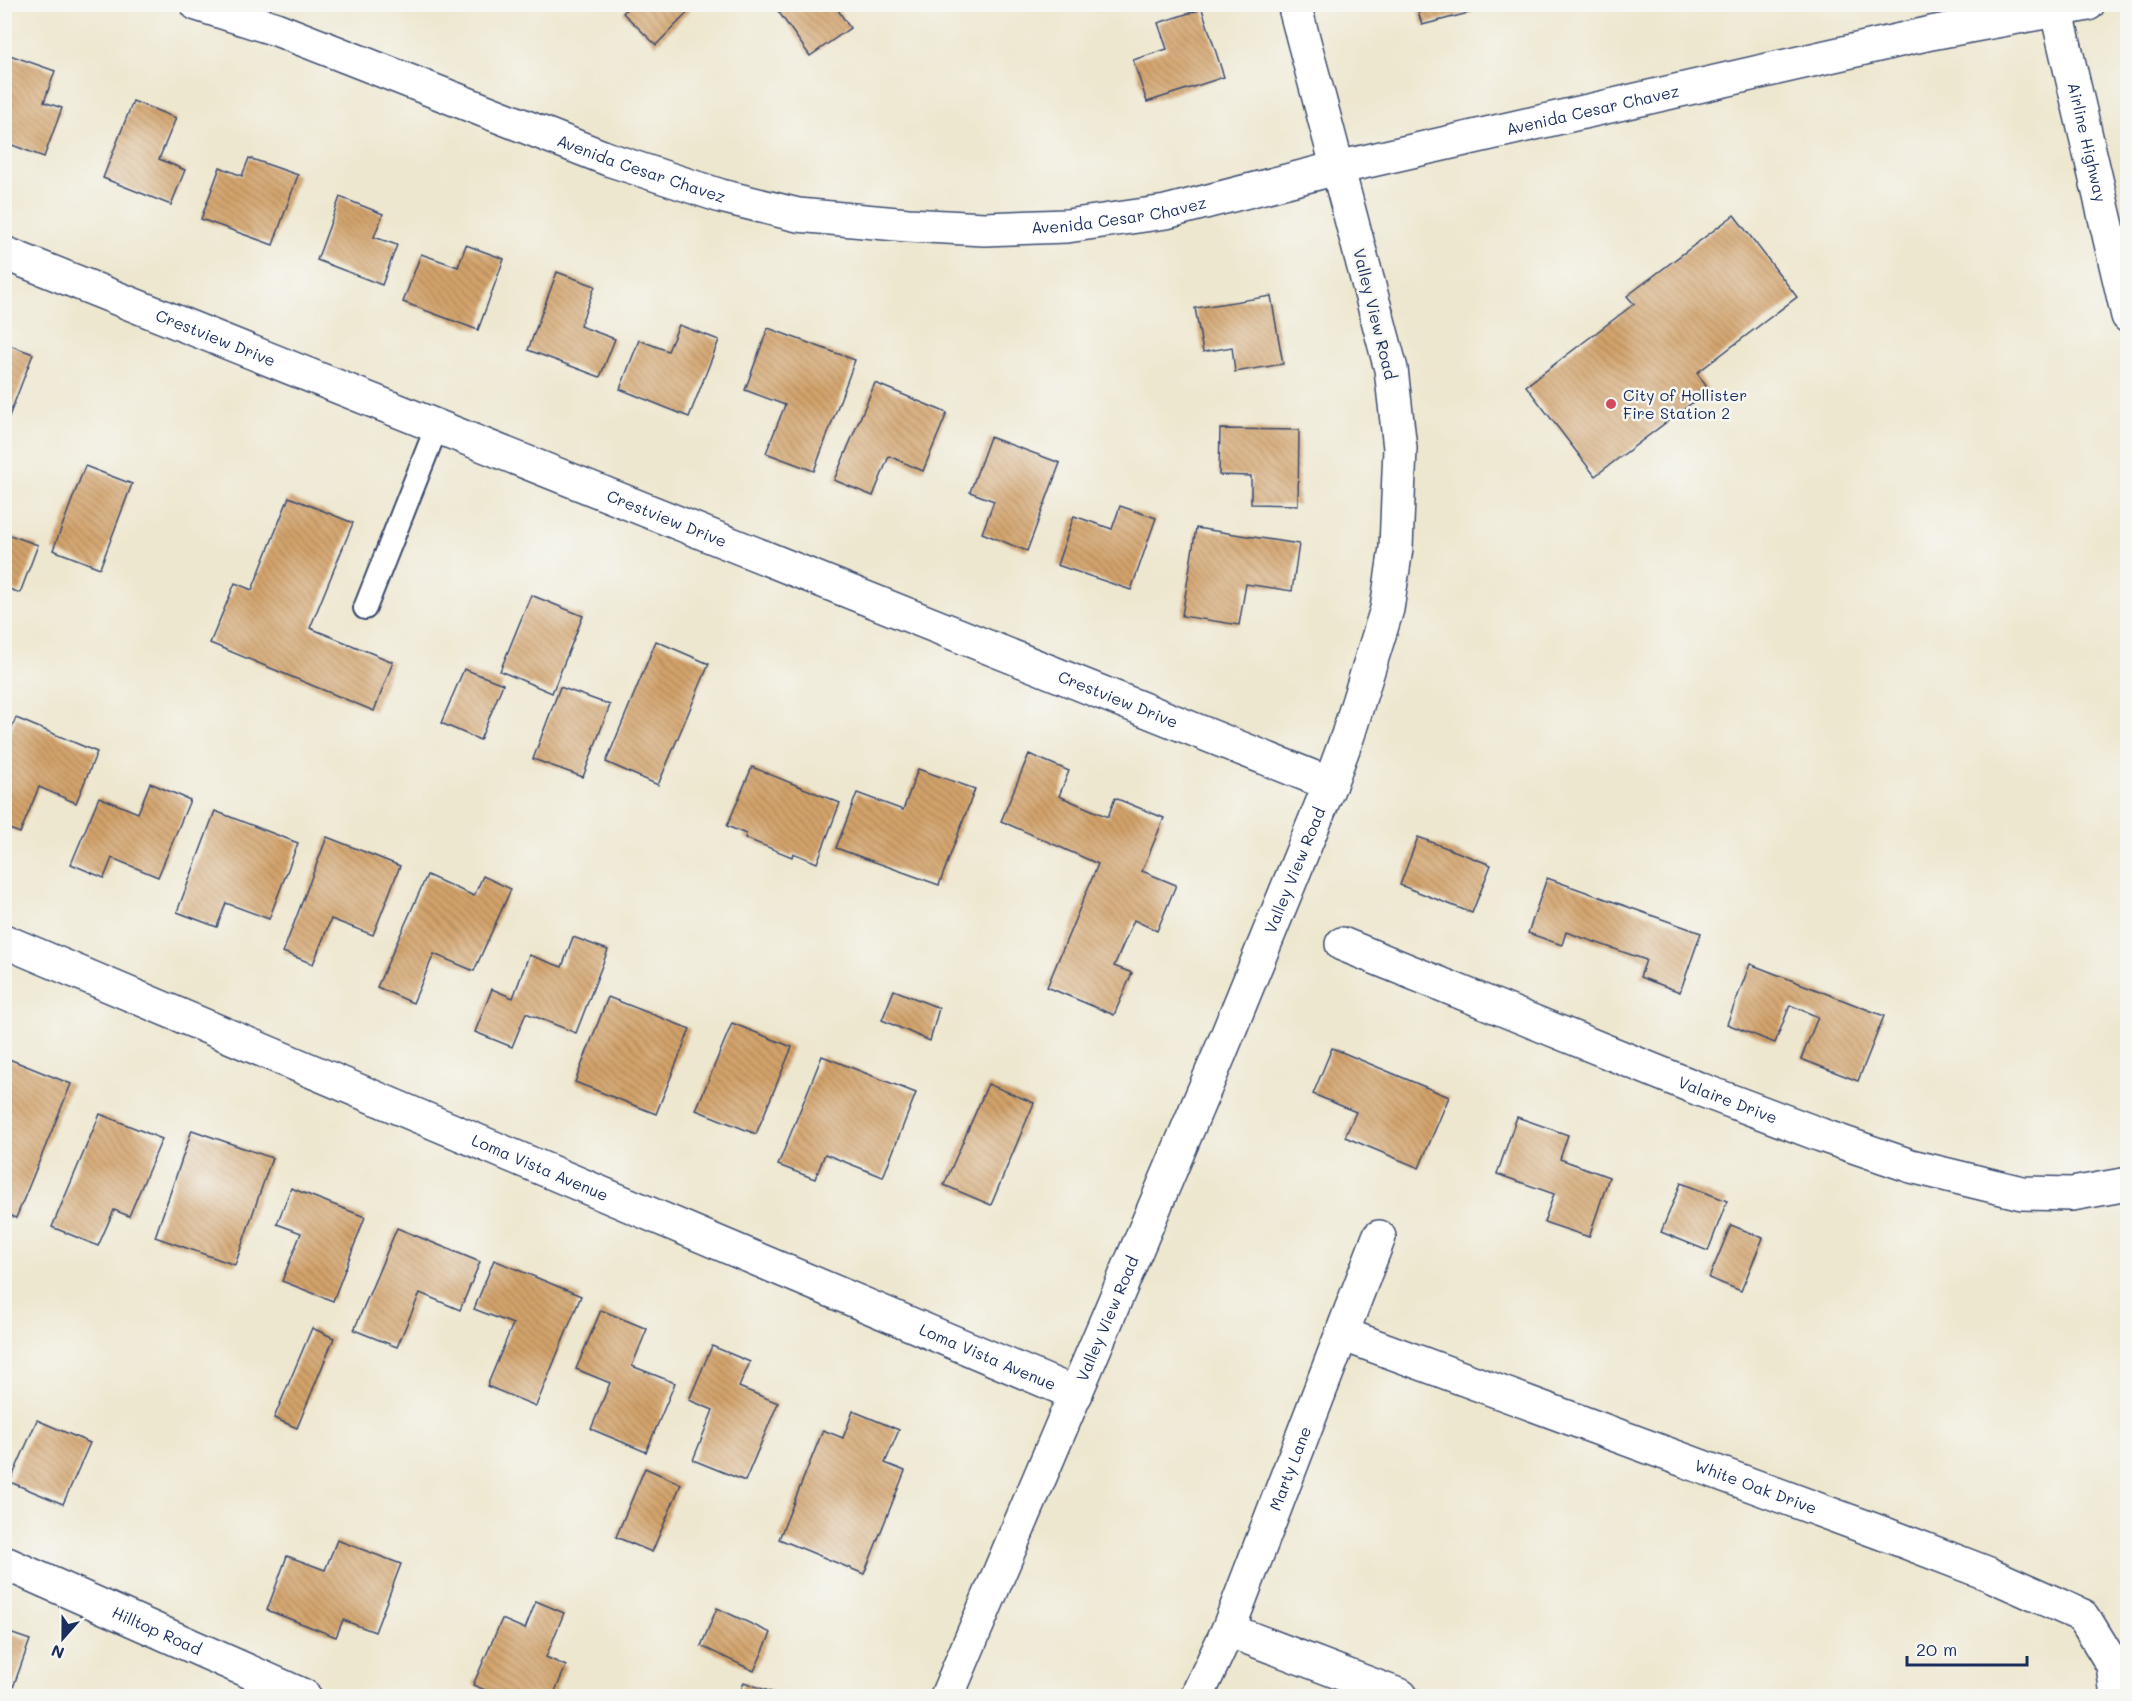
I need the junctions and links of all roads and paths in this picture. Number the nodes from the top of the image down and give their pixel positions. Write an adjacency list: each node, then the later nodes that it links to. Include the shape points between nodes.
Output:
1 (197, 4): 5 (street, Avenida Cesar Chavez, via 276,29 608,159 721,196 798,215 973,228 1067,226 1166,212)
2 (1294, 4): 5 (street, Valley View Road)
3 (2088, 4): 4 (street, Avenida Cesar Chavez)
4 (2055, 7): 5 (street, Avenida Cesar Chavez); 7 (street, Airline Highway)
5 (1337, 168): 10 (street, Valley View Road, via 1391,369 1400,448 1396,548 1387,609)
6 (4, 253): 8 (street, Crestview Drive)
7 (2127, 316)
8 (437, 426): 9 (lane); 10 (street, Crestview Drive)
9 (365, 608)
10 (1330, 784): 16 (street, Valley View Road)
11 (4, 941): 16 (street, Loma Vista Avenue)
12 (1342, 944): 13 (street, Valaire Drive, via 1699,1089 1911,1166 2022,1193 2072,1194)
13 (2127, 1184)
14 (1379, 1237): 15 (street, Marty Lane)
15 (1342, 1334): 18 (street, Marty Lane); 23 (street, White Oak Drive, via 1989,1574 2083,1616 2113,1665)
16 (1076, 1394): 20 (street, Valley View Road)
17 (7, 1564): 19 (street, Hilltop Road)
18 (1228, 1630): 21 (street, Marty Lane); 22 (street)
19 (304, 1696)
20 (947, 1696)
21 (1197, 1696)
22 (1401, 1696)
23 (2116, 1696)

